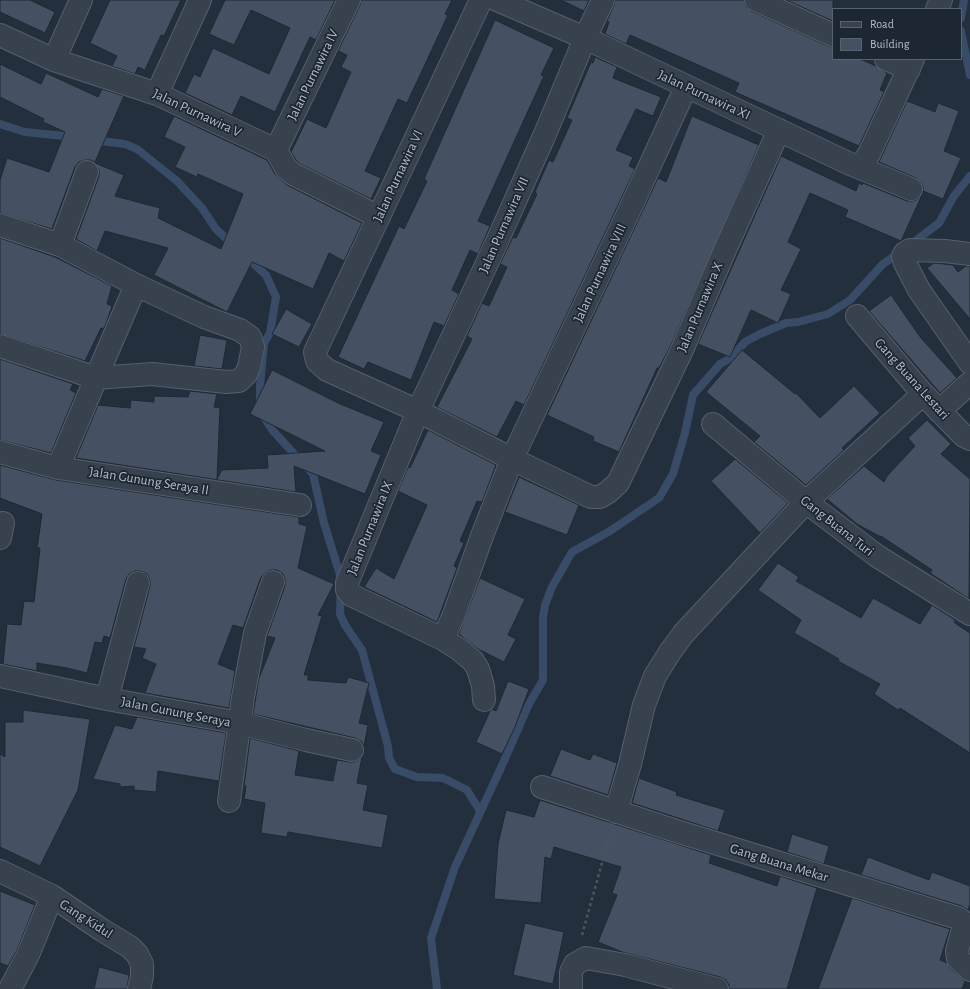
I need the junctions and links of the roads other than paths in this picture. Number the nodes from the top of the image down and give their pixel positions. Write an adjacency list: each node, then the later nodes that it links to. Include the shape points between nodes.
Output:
1 (81, 0): 11 (street)
2 (200, 0): 15 (street)
3 (349, 0): 17 (street, Jalan Purnawira IV)
4 (481, 0): 21 (street, Jalan Purnawira VI)
5 (497, 0): 10 (street, Jalan Purnawira XI)
6 (603, 0): 10 (street, Jalan Purnawira VII)
7 (756, 0): 9 (street)
8 (0, 35): 11 (street, Jalan Purnawira V)
9 (832, 35)
10 (585, 38): 14 (street, Jalan Purnawira XI); 32 (street, Jalan Purnawira VII, via 542,141)
11 (54, 60): 15 (street, Jalan Purnawira V)
12 (891, 60): 13 (street)
13 (911, 64): 18 (street, via 869,154)
14 (686, 86): 16 (street, Jalan Purnawira XI); 37 (street, Jalan Purnawira VIII)
15 (157, 94): 17 (street, Jalan Purnawira V)
16 (779, 130): 18 (street, Jalan Purnawira XI); 37 (street, Jalan Purnawira X, via 682,350 618,483 600,497 591,497)
17 (276, 150): 21 (street, via 286,168 293,174)
18 (860, 167): 20 (street, Jalan Purnawira XI)
19 (87, 172): 23 (street)
20 (911, 189)
21 (379, 217): 32 (street, Jalan Purnawira VI, via 315,352 317,361 327,370)
22 (0, 225): 23 (street)
23 (60, 245): 25 (street)
24 (970, 254): 28 (street, via 910,250 903,256 919,290)
25 (136, 286): 29 (street); 29 (street, via 204,317 240,330 250,337 253,347 246,374 238,381 226,382 152,374)
26 (857, 316): 31 (street, Gang Buana Lestari)
27 (0, 346): 29 (street)
28 (970, 363)
29 (96, 378): 38 (street)
30 (970, 383): 33 (street)
31 (923, 394): 33 (street, Gang Buana Lestari); 39 (street)
32 (418, 411): 37 (street); 44 (street, Jalan Purnawira IX, via 347,583 347,590 351,595)
33 (939, 411): 35 (street, Gang Buana Lestari)
34 (713, 424): 39 (street, Gang Buana Turi)
35 (970, 439)
36 (0, 452): 38 (street, Jalan Gunung Seraya II)
37 (512, 459): 44 (street)
38 (58, 468): 40 (street, Jalan Gunung Seraya II)
39 (806, 502): 43 (street, Gang Buana Turi, via 877,556); 52 (street, via 684,633 655,676 644,706)
40 (300, 505)
41 (273, 582): 48 (street, via 256,633)
42 (138, 583): 46 (street)
43 (970, 614)
44 (443, 639): 47 (street, Jalan Purnawira IX, via 473,661 483,686)
45 (0, 676): 46 (street, Jalan Gunung Seraya)
46 (107, 699): 48 (street, Jalan Gunung Seraya)
47 (484, 700)
48 (240, 724): 49 (street, Jalan Gunung Seraya); 51 (street)
49 (352, 750)
50 (542, 787): 52 (street, Gang Buana Mekar)
51 (229, 801)
52 (616, 812): 55 (street, Gang Buana Mekar, via 958,918 964,925 956,951 958,959)
53 (0, 871): 54 (street, Gang Kidul)
54 (52, 896): 57 (street, via 28,955); 58 (street, Gang Kidul, via 137,954 142,964)
55 (970, 970)
56 (571, 980): 59 (street, via 575,964 586,958 625,965)
57 (10, 989)
58 (139, 989)
59 (717, 989)

